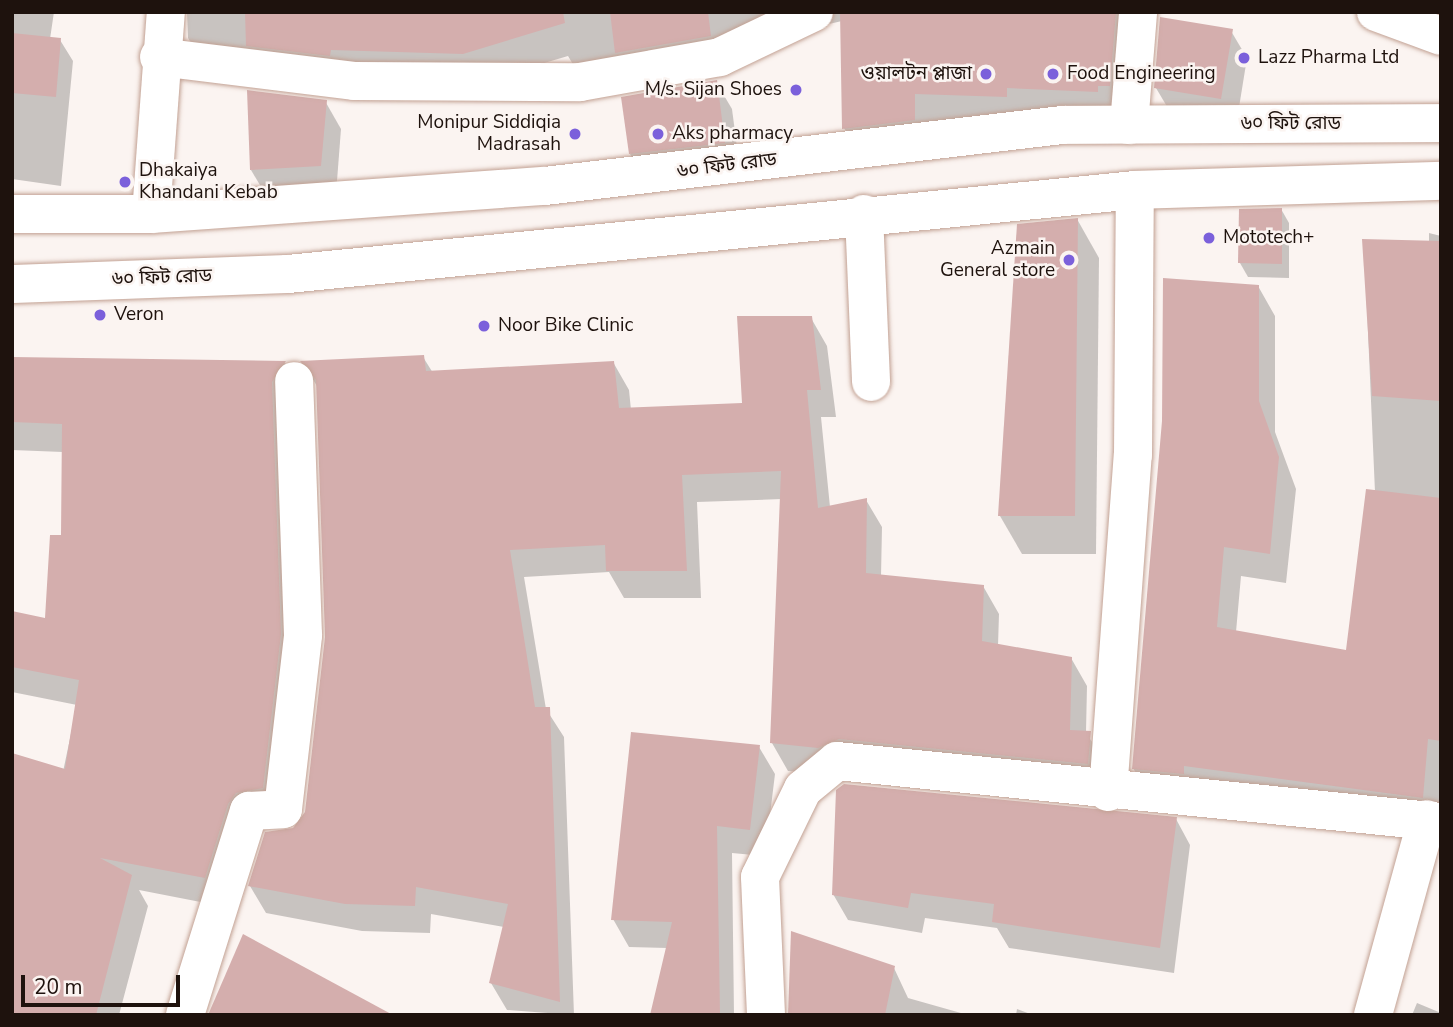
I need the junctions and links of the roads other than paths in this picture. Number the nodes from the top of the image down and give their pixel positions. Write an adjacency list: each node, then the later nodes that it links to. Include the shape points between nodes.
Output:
1 (166, 12): 6 (street)
2 (814, 12): 6 (street, via 720,57 580,82 354,81)
3 (1138, 12): 8 (street)
4 (1377, 12): 5 (street)
5 (1441, 36)
6 (159, 57): 12 (street)
7 (1441, 123): 8 (street, ৬০ ফিট রোড)
8 (1129, 125): 12 (street, ৬০ ফিট রোড, via 917,137 758,164 545,186)
9 (1441, 181): 10 (street, ৬০ ফিট রোড)
10 (1135, 190): 13 (street, ৬০ ফিট রোড); 17 (street, via 1133,455)
11 (12, 214): 12 (street, ৬০ ফিট রোড)
12 (151, 214)
13 (864, 214): 14 (street, ৬০ ফিট রোড, via 288,274); 16 (street)
14 (12, 284)
15 (294, 382): 19 (street, via 303,635 284,809 249,811)
16 (871, 382)
17 (1108, 792): 18 (street); 20 (street, via 837,761 803,789 760,877)
18 (1434, 820): 21 (street)
19 (185, 1015)
20 (766, 1015)
21 (1373, 1015)

